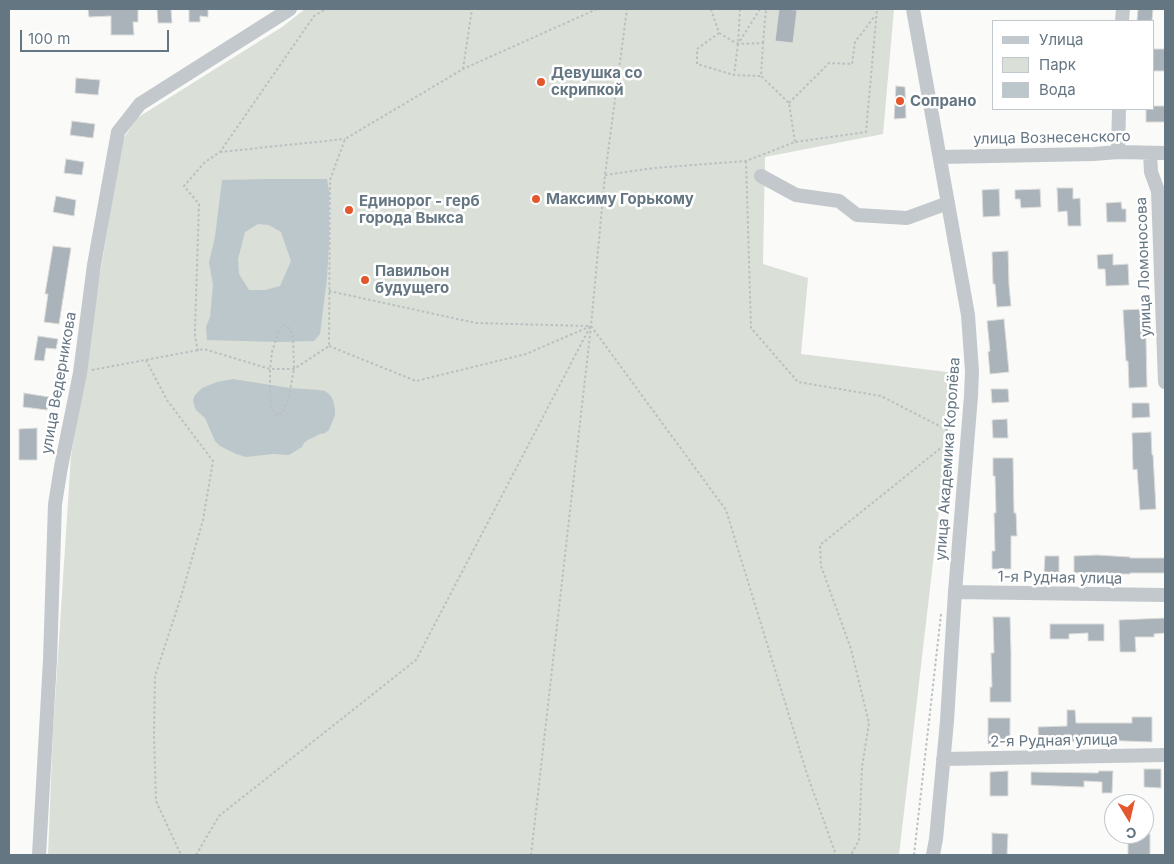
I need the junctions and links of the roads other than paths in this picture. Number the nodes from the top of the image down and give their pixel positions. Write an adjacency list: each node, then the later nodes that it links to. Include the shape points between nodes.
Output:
1 (290, 9): 15 (street, улица Ведерникова, via 140,104 118,132 94,265 80,373 55,504)
2 (913, 9): 7 (street, улица Академика Королёва)
3 (1119, 110): 4 (street)
4 (1118, 152): 5 (street, улица Вознесенского); 7 (street, улица Вознесенского)
5 (1150, 153): 6 (street, улица Вознесенского); 10 (street, улица Ломоносова, via 1151,172 1158,191)
6 (1165, 153)
7 (940, 157): 9 (street, улица Академика Королёва)
8 (761, 176): 9 (street, via 796,195 839,201 857,215 907,218)
9 (948, 203): 11 (street, улица Академика Королёва, via 968,315 972,371)
10 (1165, 382)
11 (955, 592): 12 (street, 1-я Рудная улица); 14 (street, улица Академика Королёва)
12 (1165, 595)
13 (1165, 755): 14 (street, 2-я Рудная улица)
14 (943, 759): 16 (street, улица Академика Королёва)
15 (39, 855)
16 (933, 855)

